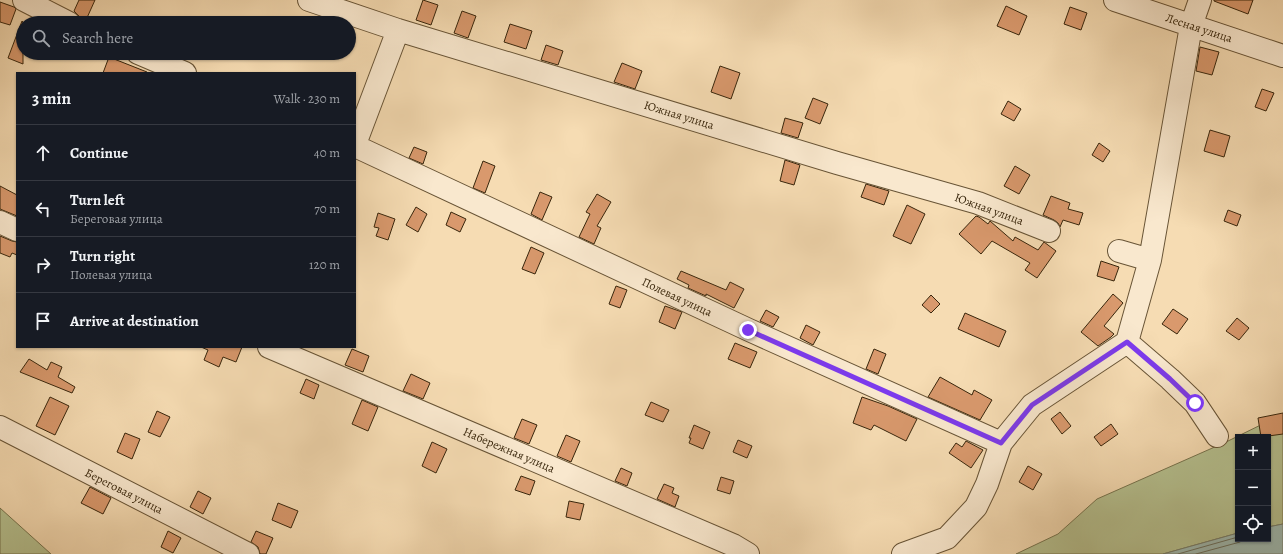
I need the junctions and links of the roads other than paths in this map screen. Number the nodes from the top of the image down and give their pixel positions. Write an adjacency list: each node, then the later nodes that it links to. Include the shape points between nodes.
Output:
1 (24, 0): 5 (street)
2 (308, 0): 7 (street, Южная улица)
3 (1115, 0): 6 (street, Лесная улица)
4 (1200, 0): 6 (street)
5 (55, 16)
6 (1191, 26): 8 (street, Лесная улица); 17 (street)
7 (398, 30): 11 (street); 15 (street, Южная улица, via 978,203)
8 (1283, 56)
9 (154, 60): 10 (street)
10 (183, 72)
11 (356, 142)
12 (356, 145): 22 (street, Полевая улица, via 748,330)
13 (0, 222): 14 (street)
14 (16, 230)
15 (1049, 231)
16 (1119, 251): 17 (street)
17 (1150, 260): 18 (street)
18 (1127, 342): 21 (street, via 1195,403); 22 (street, via 1032,405)
19 (271, 348): 24 (street, Набережная улица, via 734,545)
20 (0, 427): 23 (street, Береговая улица)
21 (1217, 436)
22 (1001, 443): 25 (street, via 976,507 947,538)
23 (248, 554)
24 (748, 554)
25 (903, 554)

